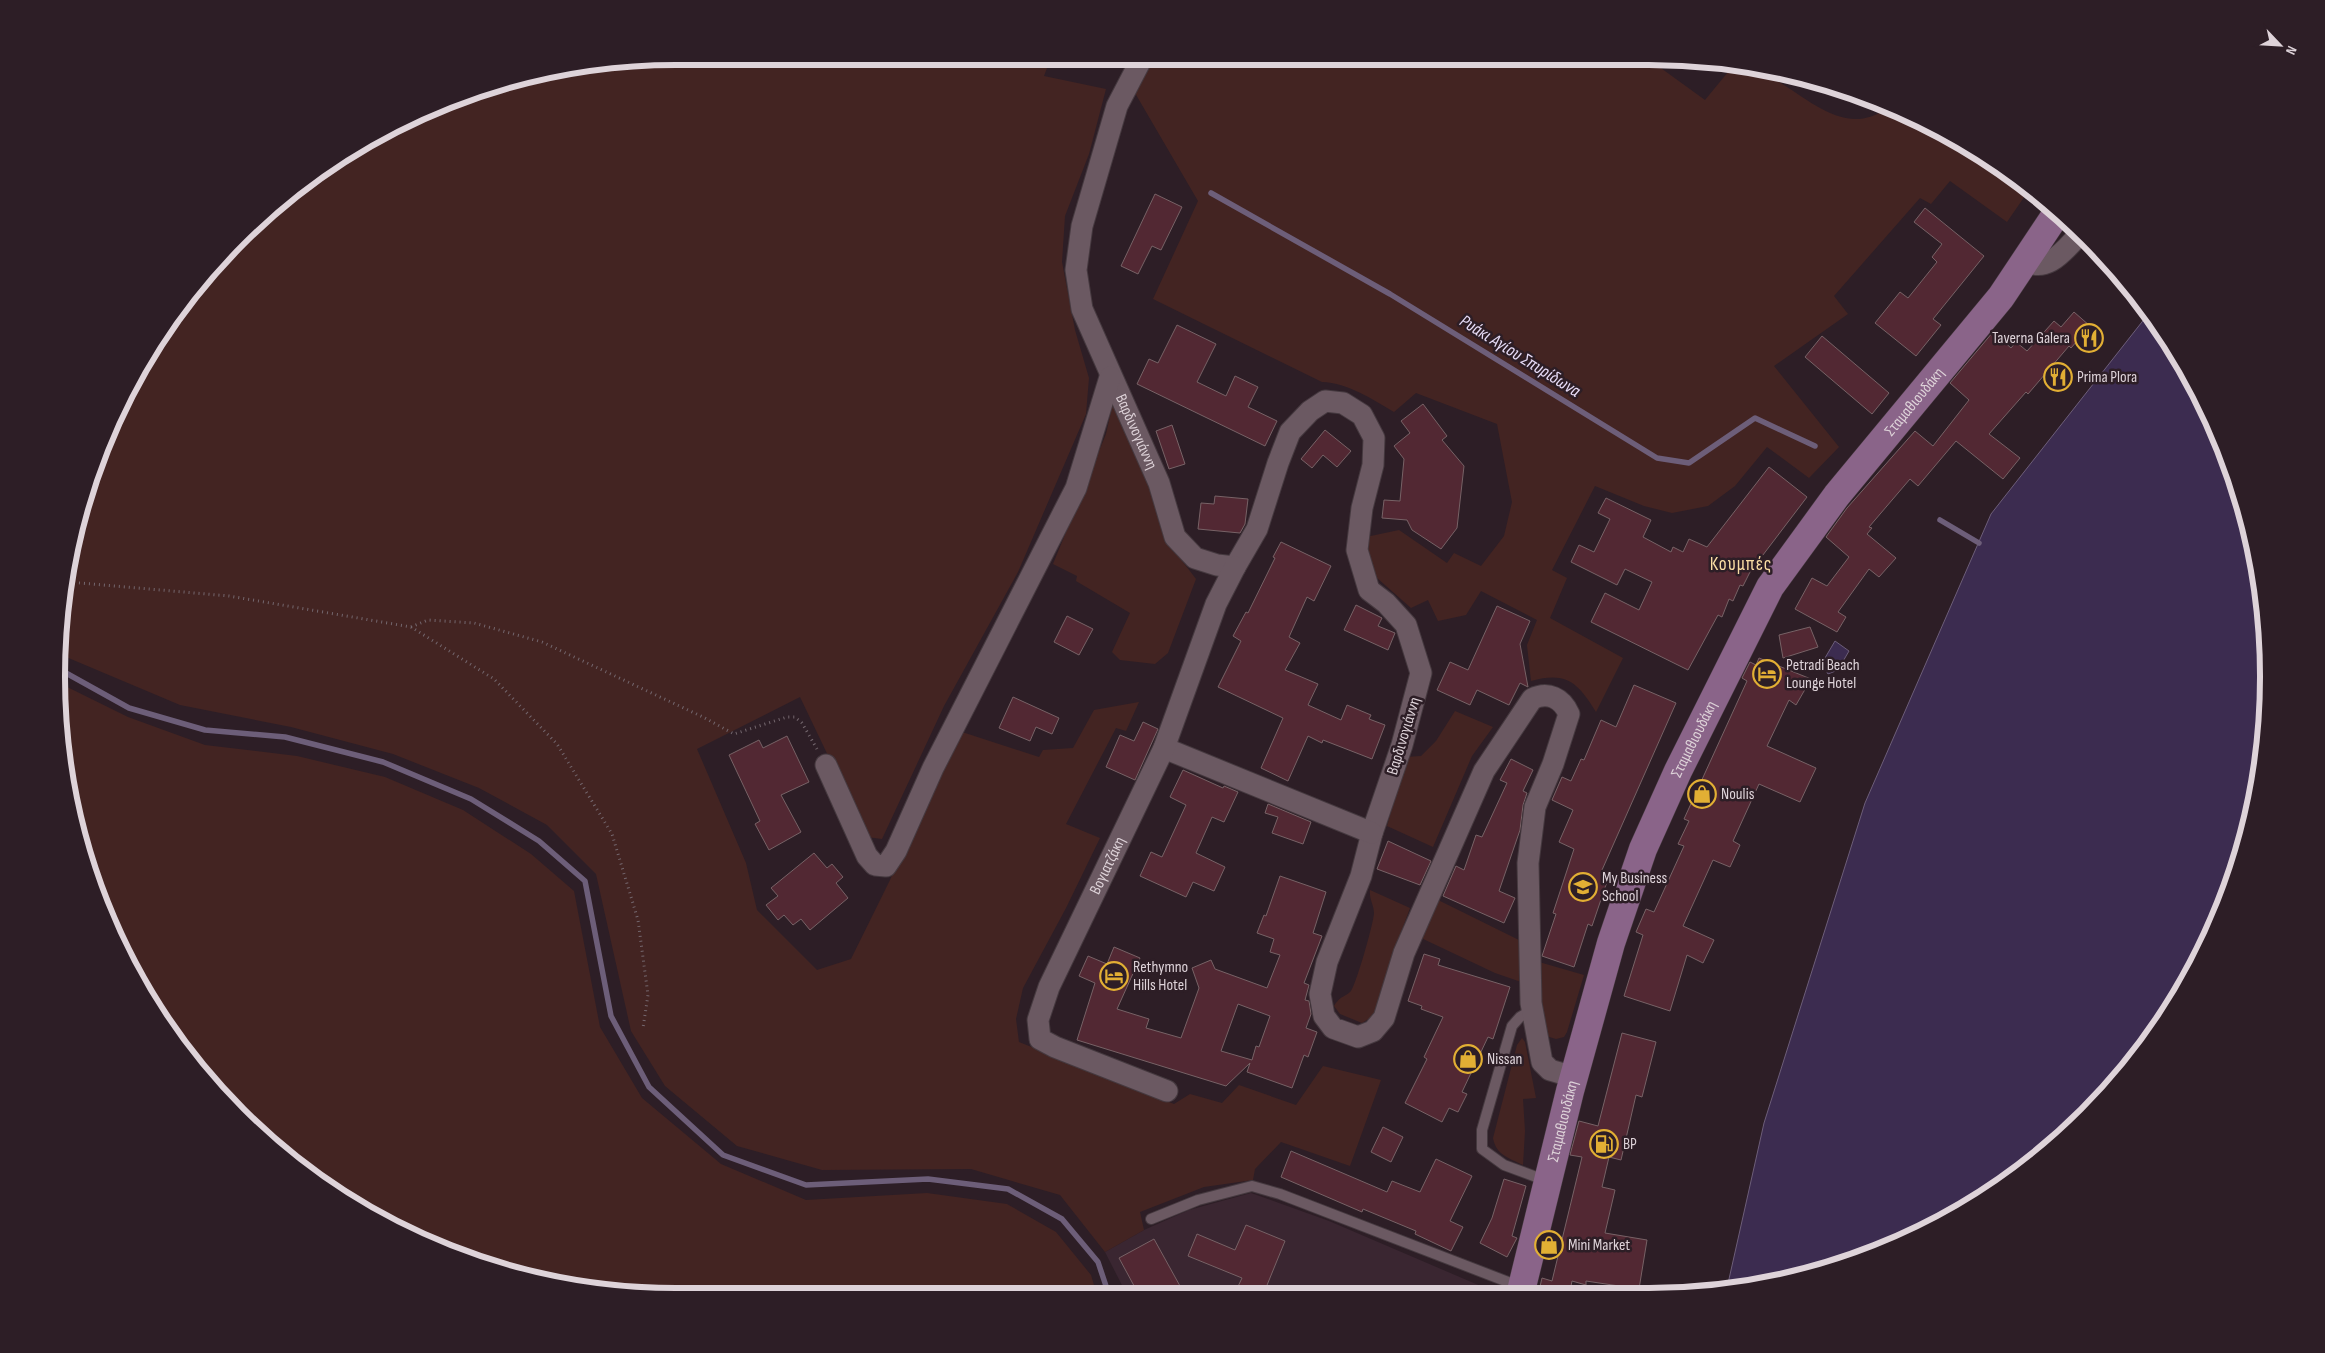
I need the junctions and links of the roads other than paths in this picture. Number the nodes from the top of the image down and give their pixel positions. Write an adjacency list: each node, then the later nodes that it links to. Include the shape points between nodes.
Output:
1 (1138, 65): 5 (street, Βαρδινογιάννη, via 1117,106 1082,226 1076,270 1082,309)
2 (2053, 218): 4 (main road, Σταμαθιουδάκη)
3 (2075, 239): 4 (street, via 2046,264 2035,265)
4 (2024, 260): 11 (main road, Σταμαθιουδάκη, via 2001,297 1837,495 1770,587 1678,771 1643,849 1611,943)
5 (1110, 377): 6 (street, Βαρδινογιάννη, via 1159,483 1176,537 1195,558 1216,565); 8 (street, via 1076,488 886,866 876,865 866,856)
6 (1235, 566): 7 (street, Βογιατζάκη, via 1216,604); 9 (street, Βαρδινογιάννη, via 1258,529 1290,432 1310,411 1325,402 1343,403 1362,414 1374,438 1373,464 1362,508 1357,550 1369,590 1406,625 1421,673 1402,745)
7 (1164, 748): 9 (street); 12 (street, Βογιατζάκη, via 1066,947 1038,1020 1040,1039)
8 (826, 765)
9 (1372, 832): 10 (street, Βαρδινογιάννη, via 1361,876 1327,962 1320,994 1324,1016 1333,1028 1358,1037 1373,1030 1384,1018 1404,953 1484,771 1532,698 1542,694 1551,696 1566,706 1569,714 1535,807 1528,863)
10 (1532, 1010): 11 (street, Βαρδινογιάννη, via 1542,1062 1550,1070); 13 (lane, via 1512,1026 1482,1130 1482,1149 1504,1165)
11 (1574, 1077): 13 (main road, Σταμαθιουδάκη)
12 (1167, 1091)
13 (1548, 1182): 16 (main road, Σταμαθιουδάκη)
14 (1151, 1219): 15 (lane, via 1198,1200 1252,1186 1280,1194)
15 (1514, 1288)
16 (1522, 1288)

